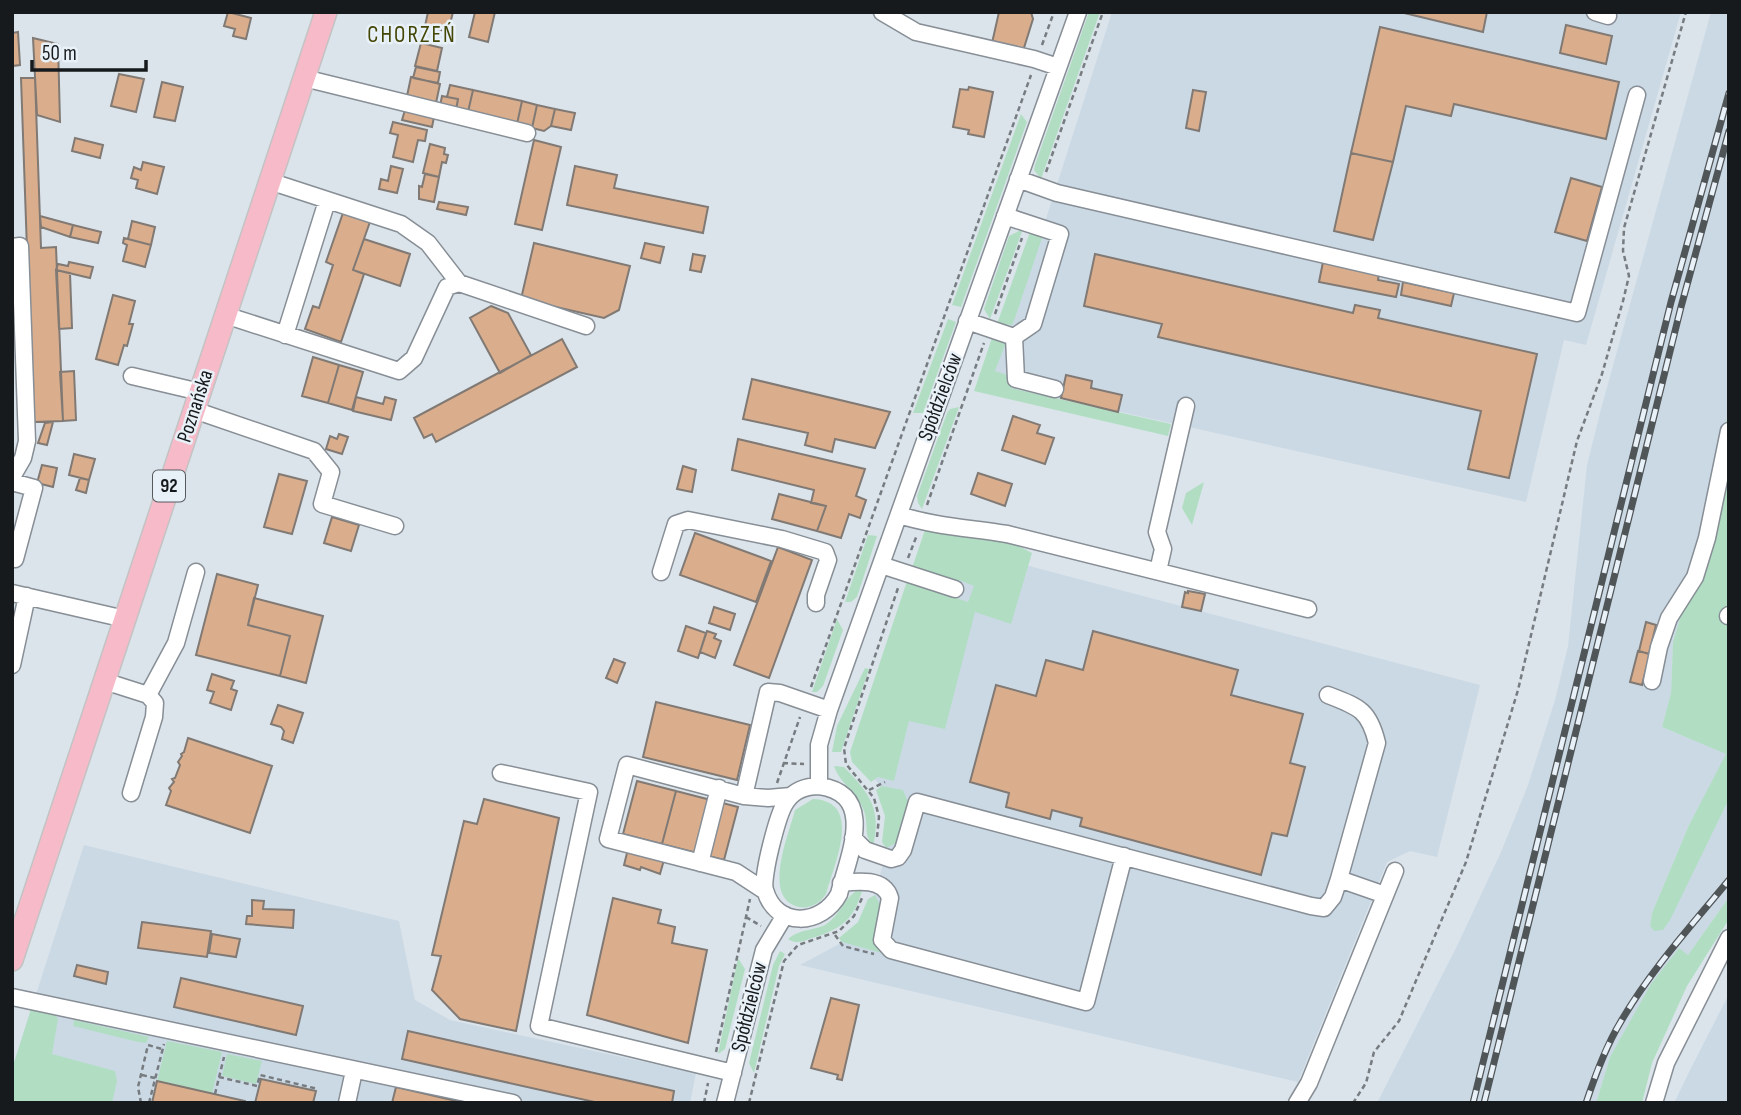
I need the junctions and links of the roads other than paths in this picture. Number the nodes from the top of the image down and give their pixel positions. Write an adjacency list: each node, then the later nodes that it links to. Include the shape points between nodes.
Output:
1 (326, 12): 5 (main road, Poznańska / 92)
2 (882, 12): 4 (street, via 916,32)
3 (1078, 12): 4 (street, Spółdzielców)
4 (1058, 67): 8 (street, Spółdzielców)
5 (304, 78): 7 (street); 9 (main road, Poznańska / 92)
6 (1637, 95): 8 (street, via 1577,313 1057,193)
7 (527, 133)
8 (1018, 179): 11 (street, Spółdzielców)
9 (269, 181): 10 (street); 14 (main road, Poznańska / 92)
10 (327, 201): 13 (street, via 401,224 428,243); 17 (street)
11 (1005, 216): 15 (street, Spółdzielców); 18 (street, via 1060,234 1033,324)
12 (12, 247): 24 (street, via 20,246 27,441)
13 (459, 283): 16 (street); 17 (street, via 447,287 415,358 399,371)
14 (225, 315): 17 (street); 21 (main road, Poznańska / 92)
15 (967, 321): 18 (street); 25 (street, Spółdzielców)
16 (586, 326)
17 (285, 335)
18 (1014, 337): 20 (street, via 1016,379)
19 (132, 376): 21 (street)
20 (1055, 389)
21 (197, 401): 26 (street, via 314,452 331,472 322,504); 36 (main road, Poznańska / 92)
22 (1186, 406): 29 (street, via 1157,532 1163,549)
23 (1729, 431): 39 (street, via 1695,577 1669,618)
24 (12, 480): 27 (street, via 34,488)
25 (898, 514): 28 (street, Spółdzielców); 29 (street, via 924,523 1007,534)
26 (395, 526)
27 (15, 559)
28 (881, 565): 32 (street); 42 (street, Spółdzielców)
29 (1157, 571): 35 (street)
30 (197, 572): 40 (street, via 176,643)
31 (661, 572): 34 (street, via 676,524 688,520 825,552 828,559)
32 (955, 589)
33 (20, 595): 36 (street); 37 (street)
34 (816, 603)
35 (1308, 609)
36 (125, 619): 38 (main road, Poznańska / 92)
37 (12, 665)
38 (104, 681): 40 (street); 58 (main road, Poznańska / 92)
39 (1652, 681)
40 (148, 695): 46 (street, via 155,703 154,717)
41 (1328, 695): 53 (street, via 1364,712 1377,743)
42 (829, 710): 44 (street, Spółdzielców, via 819,745); 47 (street, via 768,692)
43 (501, 773): 63 (street, via 589,792 539,1026)
44 (819, 786): 48 (street); 49 (street, via 837,791 850,804 855,820)
45 (719, 788): 47 (street); 51 (street); 51 (street, via 627,765 608,839)
46 (131, 793)
47 (744, 796): 48 (street)
48 (791, 796): 55 (street, via 782,809)
49 (853, 838): 50 (street, via 864,850 898,857 918,802); 54 (street)
50 (1124, 856): 53 (street, via 1324,908); 54 (street, via 1086,1002 891,950 882,940 888,891 873,883)
51 (700, 863): 55 (street, via 736,872)
52 (1395, 871): 56 (street)
53 (1339, 879): 56 (street)
54 (841, 883): 57 (street, via 834,902 821,914 803,919)
55 (758, 887): 57 (street)
56 (1385, 895): 67 (street)
57 (785, 915): 63 (street, Spółdzielców, via 764,950)
58 (16, 937): 60 (main road, Poznańska / 92)
59 (1729, 938): 68 (street, via 1666,1063)
60 (12, 960)
61 (12, 997): 62 (street)
62 (354, 1071): 64 (street); 65 (street)
63 (733, 1073): 66 (street, Spółdzielców)
64 (347, 1103)
65 (513, 1103)
66 (725, 1103)
67 (1297, 1103)
68 (1654, 1103)

